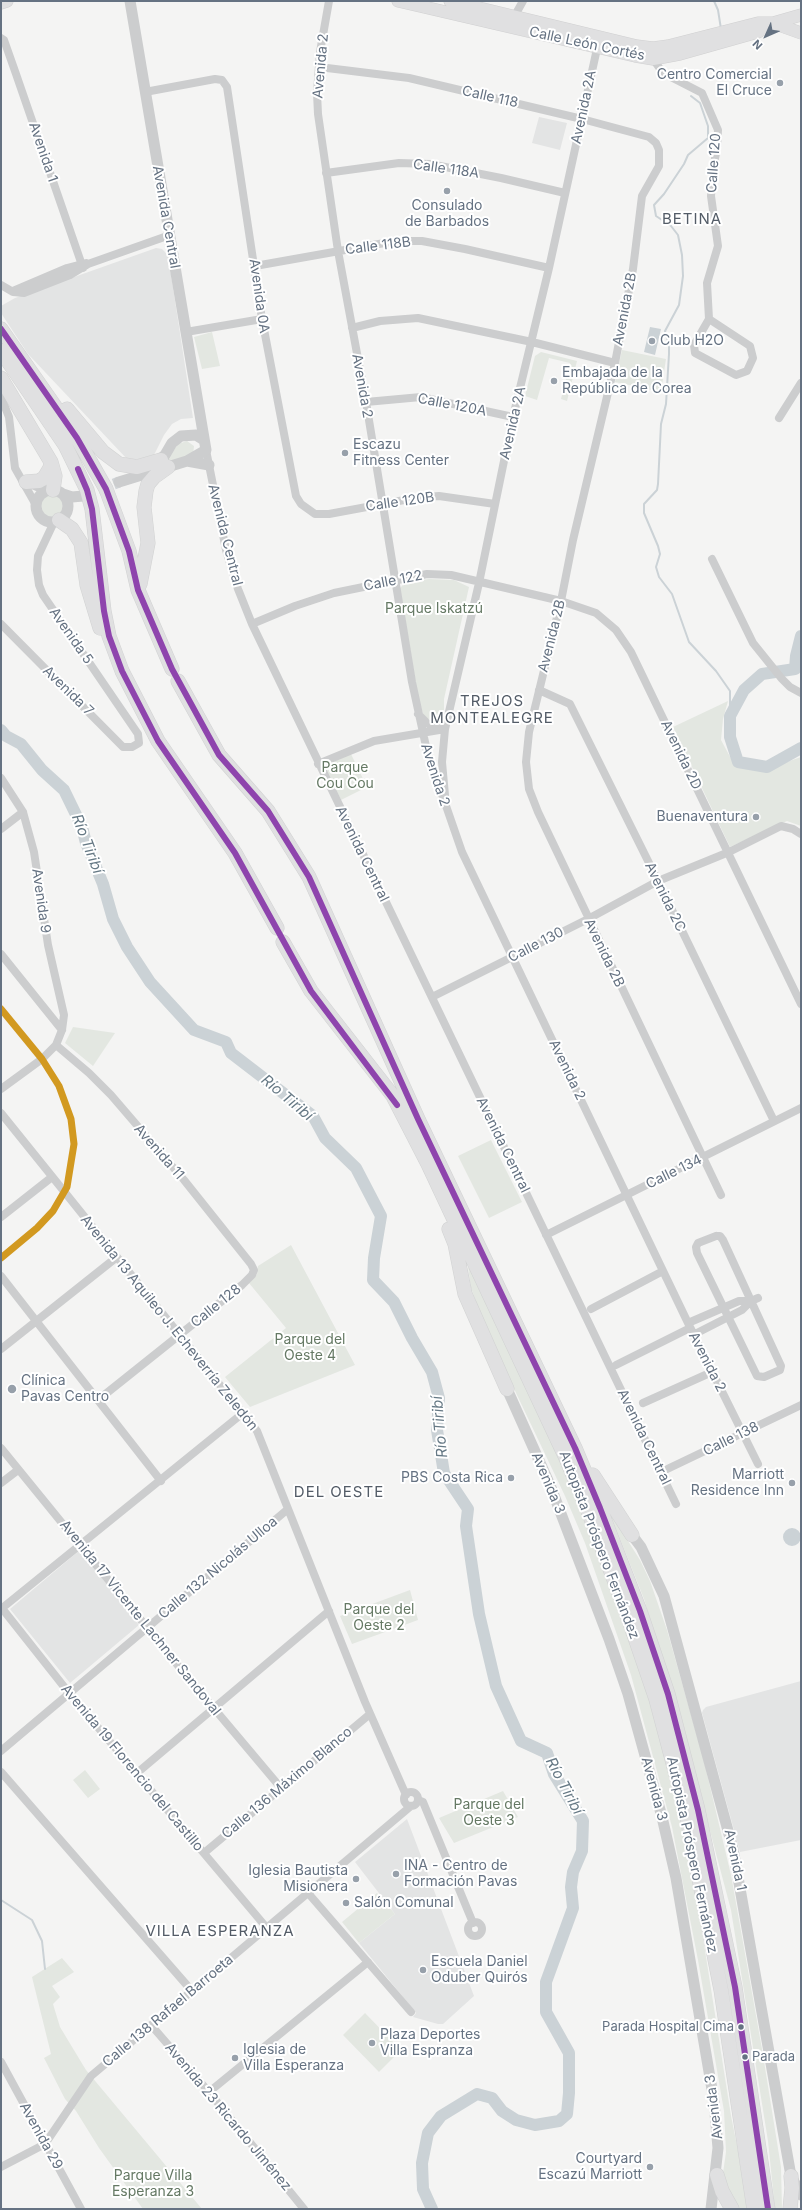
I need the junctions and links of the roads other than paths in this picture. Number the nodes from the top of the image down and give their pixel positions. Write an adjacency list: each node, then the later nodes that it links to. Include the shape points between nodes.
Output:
1 (7, 1): 7 (main road)
2 (130, 1): 17 (street, Avenida Central)
3 (329, 1): 16 (street, Avenida 2)
4 (401, 1): 14 (main road, Calle León Cortés)
5 (450, 1): 9 (main road, Calle León Cortés)
6 (523, 1): 9 (street)
7 (1, 3)
8 (801, 15): 10 (main road, Calle León Cortés)
9 (514, 17): 14 (main road, Calle León Cortés)
10 (773, 23): 11 (main road, Calle León Cortés); 12 (main road); 14 (main road, Calle León Cortés, via 758,23 653,48)
11 (761, 31): 12 (main road); 15 (main road, Calle León Cortés)
12 (801, 33)
13 (1, 38): 24 (street, Avenida 1, via 4,40)
14 (598, 42): 15 (main road, Calle León Cortés); 18 (street, Avenida 2A)
15 (653, 59): 29 (street, Calle 120, via 663,72 702,93 718,130 711,196 718,246 707,283)
16 (319, 67): 18 (street, Calle 118, via 409,78); 20 (street, Avenida 2, via 318,114)
17 (145, 92): 22 (street, Avenida Central); 25 (street, Avenida 0A, via 215,79 222,80 227,87)
18 (582, 119): 19 (street, Calle 118, via 649,137); 21 (street, Avenida 2A)
19 (656, 143): 36 (street, Avenida 2B, via 660,154 659,166 642,196 634,269)
20 (326, 173): 21 (street, Calle 118A, via 399,163 430,164); 23 (street, Avenida 2)
21 (565, 193): 26 (street, Avenida 2A)
22 (170, 235): 24 (street); 32 (street, Avenida Central)
23 (338, 250): 25 (street, Calle 118B); 26 (street, Calle 118B, via 390,242 422,241 465,248); 30 (street, Avenida 2)
24 (84, 265): 27 (street, via 13,292)
25 (255, 266): 28 (street, Avenida 0A)
26 (548, 268): 33 (street, Avenida 2A)
27 (1, 284)
28 (262, 319): 32 (street); 55 (street, Avenida 0A, via 296,496)
29 (709, 319): 29 (street, via 750,346 753,358 747,372 736,375 695,352 694,345)
30 (352, 328): 33 (street, via 380,321 418,318); 40 (street, Avenida 2)
31 (1, 329): 34 (highway, Autopista Próspero Fernández)
32 (186, 332): 43 (street, Avenida Central)
33 (532, 342): 36 (street); 41 (street, Avenida 2A)
34 (15, 349): 47 (highway, via 112,460 126,467); 60 (highway, Autopista Próspero Fernández, via 77,438 106,489 129,551)
35 (1, 351): 64 (highway, via 65,445 87,490 92,509 104,611 109,636)
36 (615, 363): 61 (street, Avenida 2B)
37 (1, 378): 46 (highway)
38 (801, 383): 42 (street)
39 (1, 397): 49 (street, via 9,417 15,468)
40 (366, 402): 41 (street, Calle 120A, via 421,397); 53 (street, Avenida 2)
41 (513, 417): 54 (street, Avenida 2A)
42 (779, 418)
43 (202, 421): 44 (street, via 196,430); 45 (street, Avenida Central)
44 (186, 434): 45 (street, via 196,440); 45 (street, via 196,435); 47 (street, via 176,439)
45 (198, 452): 47 (street); 48 (street); 48 (street, Avenida Central)
46 (51, 462): 49 (highway, via 44,478 39,481); 51 (highway, via 55,476)
47 (164, 464): 50 (street); 60 (highway, via 148,484 146,491 144,507 148,543)
48 (208, 465): 63 (street, Avenida Central, via 226,550)
49 (23, 480): 51 (street); 52 (street)
50 (119, 482)
51 (54, 492): 52 (street, via 38,498); 56 (street, via 68,501); 56 (street, via 82,497)
52 (36, 504): 56 (street, via 43,519)
53 (383, 504): 54 (street, Calle 120B, via 439,496); 55 (street, Calle 120B, via 329,514 315,514); 58 (street, Avenida 2)
54 (495, 504): 59 (street, Avenida 2A)
55 (306, 509)
56 (61, 517): 64 (highway, via 81,543 93,610); 70 (street, Avenida 5, via 38,556 39,585 43,595 138,734)
57 (712, 559): 66 (street, via 753,643 782,679)
58 (395, 581): 59 (street, Calle 122, via 427,574 451,576); 63 (street, Calle 122, via 334,593); 67 (street, Avenida 2)
59 (479, 583): 61 (street, Calle 122); 68 (street, Avenida 2A)
60 (138, 590): 120 (highway, Autopista Próspero Fernández, via 175,675 219,755 268,811 309,877 418,1119)
61 (561, 601): 65 (street, Avenida 2B); 77 (street, Avenida 2D, via 596,612 607,620 623,639)
62 (1, 624): 70 (street, Avenida 7, via 123,747 132,747)
63 (252, 624): 71 (street, Avenida Central)
64 (122, 670): 80 (highway, via 158,740 235,853)
65 (539, 690): 78 (street, Avenida 2C, via 570,704); 79 (street, Avenida 2B, via 529,732 526,762 529,789)
66 (801, 693)
67 (418, 714): 68 (street, via 428,724); 69 (street, Avenida 2)
68 (445, 725): 69 (street); 73 (street, Avenida 2A, via 442,762)
69 (421, 732): 71 (street, via 374,741); 73 (street, Avenida 2)
70 (139, 743)
71 (318, 764): 84 (street, Avenida Central)
72 (1, 778): 74 (street, Avenida 9)
73 (447, 811): 83 (street, Avenida 2, via 462,852)
74 (23, 812): 75 (street); 86 (street, Avenida 9, via 34,852 48,945 64,1015)
75 (1, 829)
76 (801, 834): 77 (street, Calle 130, via 781,826)
77 (729, 852): 78 (street, Calle 130); 85 (street, Avenida 2D)
78 (658, 881): 79 (street, Calle 130); 91 (street, Avenida 2C)
79 (588, 919): 83 (street, Calle 130); 92 (street, Avenida 2B)
80 (277, 928)
81 (283, 942): 93 (highway, Autopista Próspero Fernández, via 311,991 393,1096)
82 (1, 955): 86 (street)
83 (512, 957): 84 (street, Calle 130); 95 (street, Avenida 2)
84 (432, 997): 98 (street, Avenida Central)
85 (801, 1004)
86 (62, 1030): 87 (street)
87 (56, 1045): 88 (street, via 42,1059); 100 (street, Avenida 11, via 89,1072 111,1095 184,1180)
88 (1, 1089)
89 (801, 1108): 91 (street, Calle 134)
90 (1, 1113): 94 (street, Avenida 13 Aquileo J. Echeverría Zeledón)
91 (774, 1121): 92 (street, Calle 134)
92 (704, 1157): 95 (street, Calle 134); 96 (street, Avenida 2B)
93 (428, 1164): 113 (highway, via 441,1210 455,1244 465,1294); 162 (highway, Autopista Próspero Fernández, via 572,1472 627,1614 656,1699 686,1812 721,1990)
94 (52, 1177): 97 (street); 99 (street, Avenida 13 Aquileo J. Echeverría Zeledón)
95 (627, 1194): 98 (street, Calle 134); 101 (street, Avenida 2)
96 (721, 1195)
97 (1, 1217)
98 (546, 1235): 123 (street, Avenida Central)
99 (117, 1257): 107 (street); 109 (street, Avenida 13 Aquileo J. Echeverría Zeledón)
100 (253, 1267): 109 (street, Calle 128, via 252,1275 242,1285)
101 (663, 1271): 105 (street); 108 (street, Avenida 2)
102 (1, 1276): 107 (street)
103 (755, 1300): 104 (street, via 739,1301); 104 (street, via 723,1240 716,1236 698,1243 696,1253); 106 (street); 106 (street, via 781,1366 780,1370 764,1377 757,1376)
104 (723, 1307): 106 (street); 108 (street)
105 (591, 1309)
106 (728, 1317): 108 (street)
107 (36, 1321): 110 (street); 114 (street)
108 (690, 1329): 111 (street); 112 (street, Avenida 2)
109 (180, 1335): 114 (street, Calle 128); 117 (street, Avenida 13 Aquileo J. Echeverría Zeledón)
110 (1, 1349)
111 (616, 1365)
112 (712, 1372): 115 (street); 118 (street, Avenida 2)
113 (507, 1389): 155 (street, Avenida 3, via 553,1491 609,1639 628,1694 662,1817 676,1878 714,2101 718,2148)
114 (98, 1400): 124 (street)
115 (643, 1403)
116 (801, 1405): 118 (street, Calle 138)
117 (243, 1413): 124 (street); 127 (street, Avenida 13 Aquileo J. Echeverría Zeledón, via 257,1431)
118 (743, 1434): 121 (street, Avenida 2); 123 (street, Calle 138)
119 (1, 1448): 122 (street, Avenida 17 Vicente Lachner Sandoval)
120 (575, 1448): 128 (highway); 163 (highway, Autopista Próspero Fernández, via 642,1619 668,1694 698,1810 735,1987)
121 (758, 1464)
122 (18, 1470): 125 (street); 129 (street, Avenida 17 Vicente Lachner Sandoval)
123 (661, 1472): 126 (street, Avenida Central)
124 (161, 1481): 129 (street)
125 (1, 1483)
126 (676, 1504)
127 (288, 1508): 131 (street, Avenida 13 Aquileo J. Echeverría Zeledón); 132 (street, Calle 132 Nicolás Ulloa)
128 (632, 1535): 156 (street, Avenida 1, via 641,1547 664,1596 733,1849)
129 (80, 1544): 130 (street); 132 (street, Avenida 17 Vicente Lachner Sandoval)
130 (1, 1608): 133 (street, Avenida 19 Florencio del Castillo)
131 (328, 1611): 134 (street); 135 (street, Avenida 13 Aquileo J. Echeverría Zeledón)
132 (146, 1627): 133 (street, Calle 132 Nicolás Ulloa); 134 (street, Avenida 17 Vicente Lachner Sandoval)
133 (69, 1693): 136 (street, Calle 132 Nicolás Ulloa); 138 (street, Avenida 19 Florencio del Castillo)
134 (213, 1708): 138 (street); 139 (street, Avenida 17 Vicente Lachner Sandoval)
135 (370, 1714): 139 (street, Calle 136 Máximo Blanco); 140 (street, Avenida 13 Aquileo J. Echeverría Zeledón)
136 (1, 1751)
137 (1, 1772): 148 (street)
138 (137, 1773): 143 (street, Avenida 19 Florencio del Castillo)
139 (281, 1788): 143 (street, Calle 136 Máximo Blanco)
140 (406, 1795): 141 (street, via 414,1792); 142 (street, via 405,1802)
141 (418, 1800): 142 (street); 145 (street, via 423,1802 426,1808)
142 (411, 1806): 144 (street, Calle 138 Rafael Barroeta)
143 (204, 1853): 146 (street, Avenida 19 Florencio del Castillo)
144 (308, 1892): 146 (street, Calle 138 Rafael Barroeta); 147 (street)
145 (473, 1923)
146 (266, 1928): 148 (street, Calle 138 Rafael Barroeta)
147 (368, 1962): 149 (street); 152 (street)
148 (192, 1991): 150 (street, Calle 138 Rafael Barroeta)
149 (411, 2012)
150 (151, 2025): 152 (street, Avenida 23 Ricardo Jiménez); 153 (street, Calle 138 Rafael Barroeta, via 90,2076)
151 (1, 2062): 153 (street, Avenida 29)
152 (209, 2092): 159 (street, Avenida 23 Ricardo Jiménez)
153 (45, 2144): 154 (street); 158 (street, Avenida 29)
154 (1, 2167)
155 (717, 2175): 160 (street, Avenida 3); 161 (highway)
156 (791, 2176): 157 (street, Avenida 1); 164 (highway)
157 (801, 2195)
158 (81, 2209)
159 (304, 2209)
160 (711, 2209)
161 (732, 2209)
162 (754, 2209)
163 (768, 2209)
164 (790, 2209)

